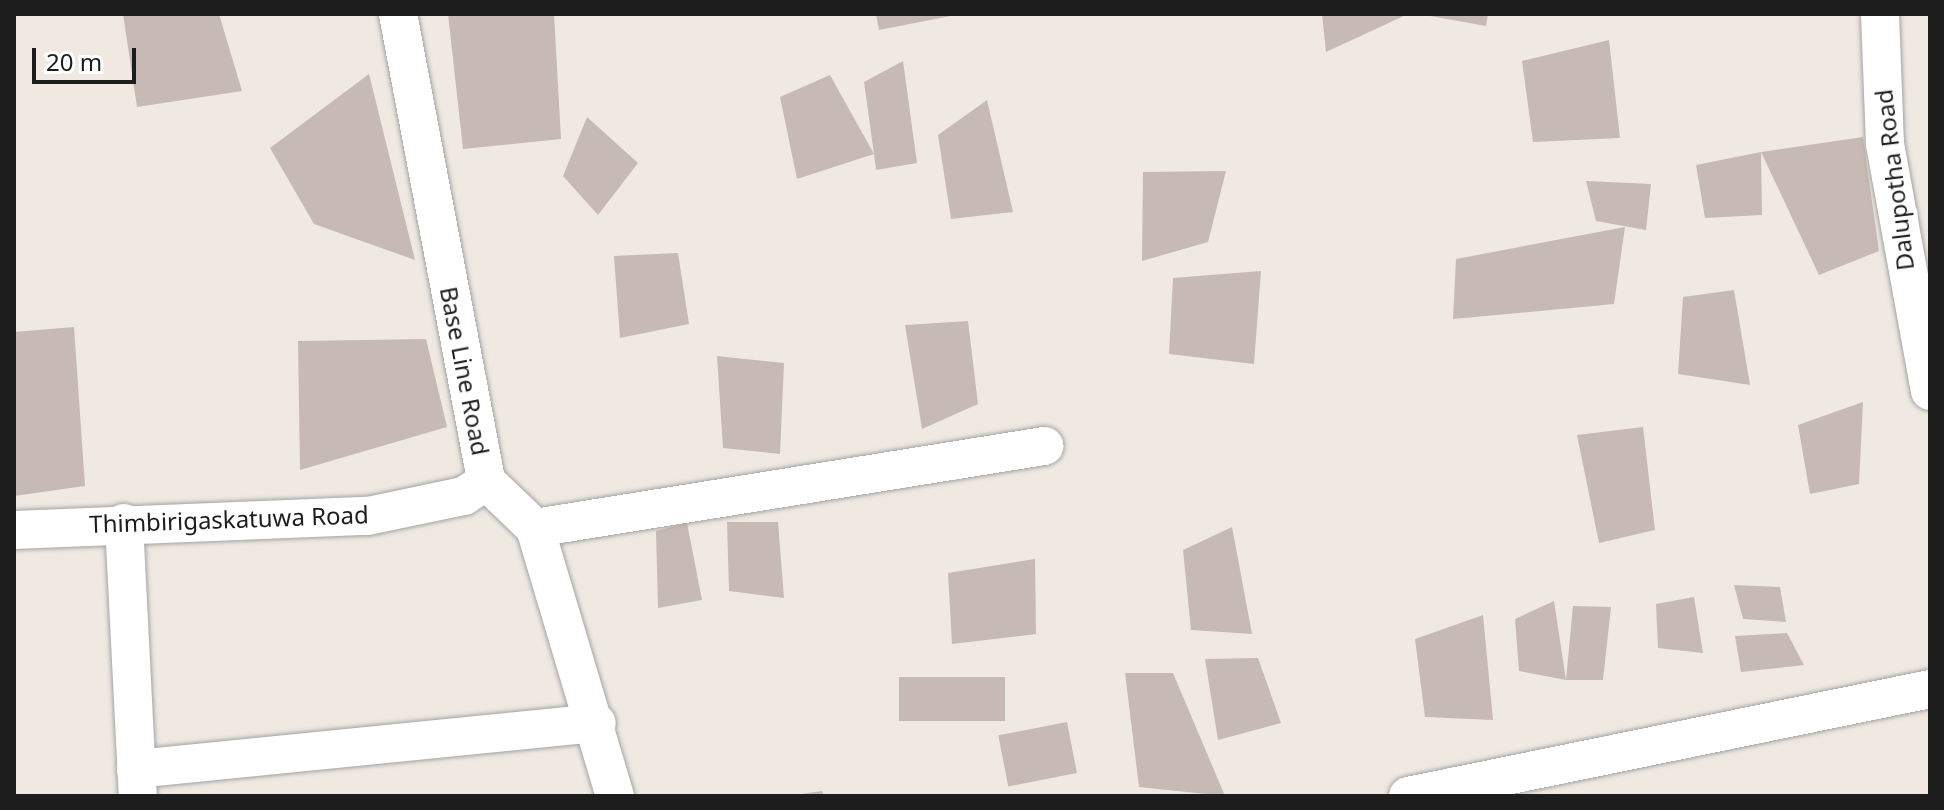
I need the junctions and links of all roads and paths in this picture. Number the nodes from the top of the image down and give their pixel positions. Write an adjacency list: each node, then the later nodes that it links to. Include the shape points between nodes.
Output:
1 (398, 14): 5 (street, Base Line Road)
2 (1880, 14): 3 (street, Dalupotha Road, via 1885,144)
3 (1930, 391)
4 (1044, 446): 7 (street)
5 (486, 481): 6 (street, Thimbirigaskatuwa Road, via 464,496 368,516); 7 (street, Base Line Road)
6 (124, 523): 8 (street, Thimbirigaskatuwa Road); 11 (street)
7 (535, 528): 10 (street, Base Line Road)
8 (14, 530)
9 (1930, 689): 13 (street)
10 (597, 723): 11 (street); 12 (street, Base Line Road)
11 (137, 782)
12 (615, 796)
13 (1408, 796)

